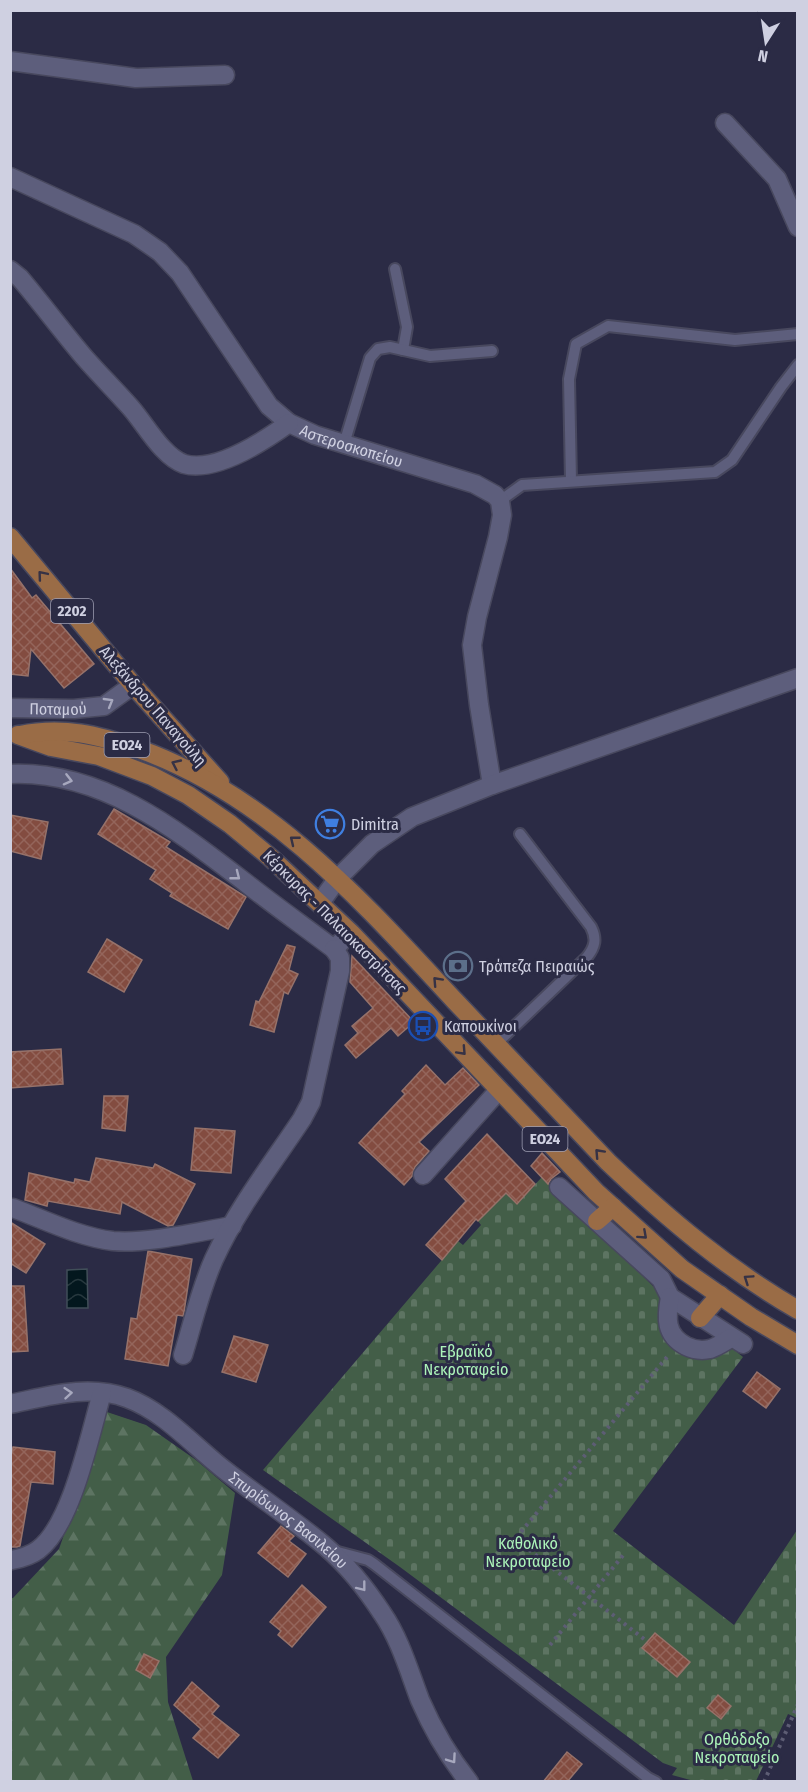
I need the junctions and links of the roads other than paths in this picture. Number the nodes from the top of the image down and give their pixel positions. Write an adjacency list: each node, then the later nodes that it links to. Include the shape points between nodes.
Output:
1 (10, 62): 2 (street, via 136,78)
2 (225, 75)
3 (725, 123): 5 (street, via 777,179)
4 (10, 177): 12 (street, Αστεροσκοπείου, via 134,234 160,252 180,273 269,406)
5 (798, 227)
6 (395, 269): 9 (lane, via 407,327)
7 (10, 270): 12 (street, via 176,460 198,466 223,460)
8 (798, 334): 14 (lane, via 735,340 608,326 576,344 569,379)
9 (403, 350): 10 (lane, via 430,356); 13 (lane, via 384,347 373,353)
10 (492, 351)
11 (798, 365): 14 (lane, via 732,460 715,472)
12 (289, 423): 13 (street, Αστεροσκοπείου)
13 (344, 444): 15 (street, Αστεροσκοπείου, via 475,484)
14 (571, 482): 15 (lane, via 522,485)
15 (500, 501): 22 (street, via 498,537 472,645)
16 (10, 537): 18 (main road, Αλεξάνδρου Παναγούλη / 2202, one-way to 16)
17 (798, 678): 22 (street)
18 (133, 685): 19 (street, Ποταμού, one-way to 18, via 90,709 104,706); 23 (main road, Αλεξάνδρου Παναγούλη / 2202)
19 (10, 708)
20 (14, 735): 23 (main road, Κέρκυρας - Παλαιοκαστρίτσας / ΕΟ24, one-way to 20, via 168,760 92,734 42,730); 26 (main road, Κέρκυρας - Παλαιοκαστρίτσας / ΕΟ24, via 116,761 171,785 230,824)
21 (10, 774): 28 (street, one-way to 28, via 65,778 130,804 188,839)
22 (492, 785): 25 (street, via 397,825)
23 (228, 791): 25 (main road, Κέρκυρας - Παλαιοκαστρίτσας / ΕΟ24, one-way to 23)
24 (520, 834): 29 (lane, via 596,938 587,957)
25 (338, 878): 26 (street); 29 (main road, Κέρκυρας - Παλαιοκαστρίτσας / ΕΟ24, one-way to 25)
26 (320, 903): 27 (main road, Κέρκυρας - Παλαιοκαστρίτσας / ΕΟ24)
27 (351, 933): 28 (street); 30 (main road, Κέρκυρας - Παλαιοκαστρίτσας / ΕΟ24, one-way to 30)
28 (334, 949): 36 (street, via 340,958 340,971 311,1102)
29 (496, 1044): 39 (main road, Κέρκυρας - Παλαιοκαστρίτσας / ΕΟ24, one-way to 29, via 702,1246 657,1208)
30 (499, 1090): 31 (street); 33 (main road, Κέρκυρας - Παλαιοκαστρίτσας / ΕΟ24)
31 (423, 1175)
32 (560, 1187): 35 (street)
33 (613, 1207): 35 (main road); 37 (main road, Κέρκυρας - Παλαιοκαστρίτσας / ΕΟ24, one-way to 37, via 682,1269)
34 (13, 1208): 36 (street, via 111,1241 128,1242)
35 (597, 1221): 38 (street, via 661,1279)
36 (232, 1226): 42 (street, via 202,1288)
37 (720, 1296): 40 (main road); 41 (main road, Κέρκυρας - Παλαιοκαστρίτσας / ΕΟ24)
38 (670, 1297): 40 (street); 40 (street, via 667,1324 679,1342 700,1350 737,1341)
39 (798, 1310)
40 (700, 1318)
41 (798, 1345)
42 (183, 1355)
43 (102, 1393): 44 (street, Σπυρίδωνος Βασιλείου, one-way to 43, via 68,1392); 45 (street, Σπυρίδωνος Βασιλείου, via 126,1398 148,1409); 46 (street, via 70,1500 54,1533 39,1550)
44 (10, 1404)
45 (328, 1549): 47 (street, Σπυρίδωνος Βασιλείου, one-way to 47, via 383,1614 426,1712 450,1758); 48 (lane, via 374,1564)
46 (12, 1560)
47 (469, 1782)
48 (656, 1782)

